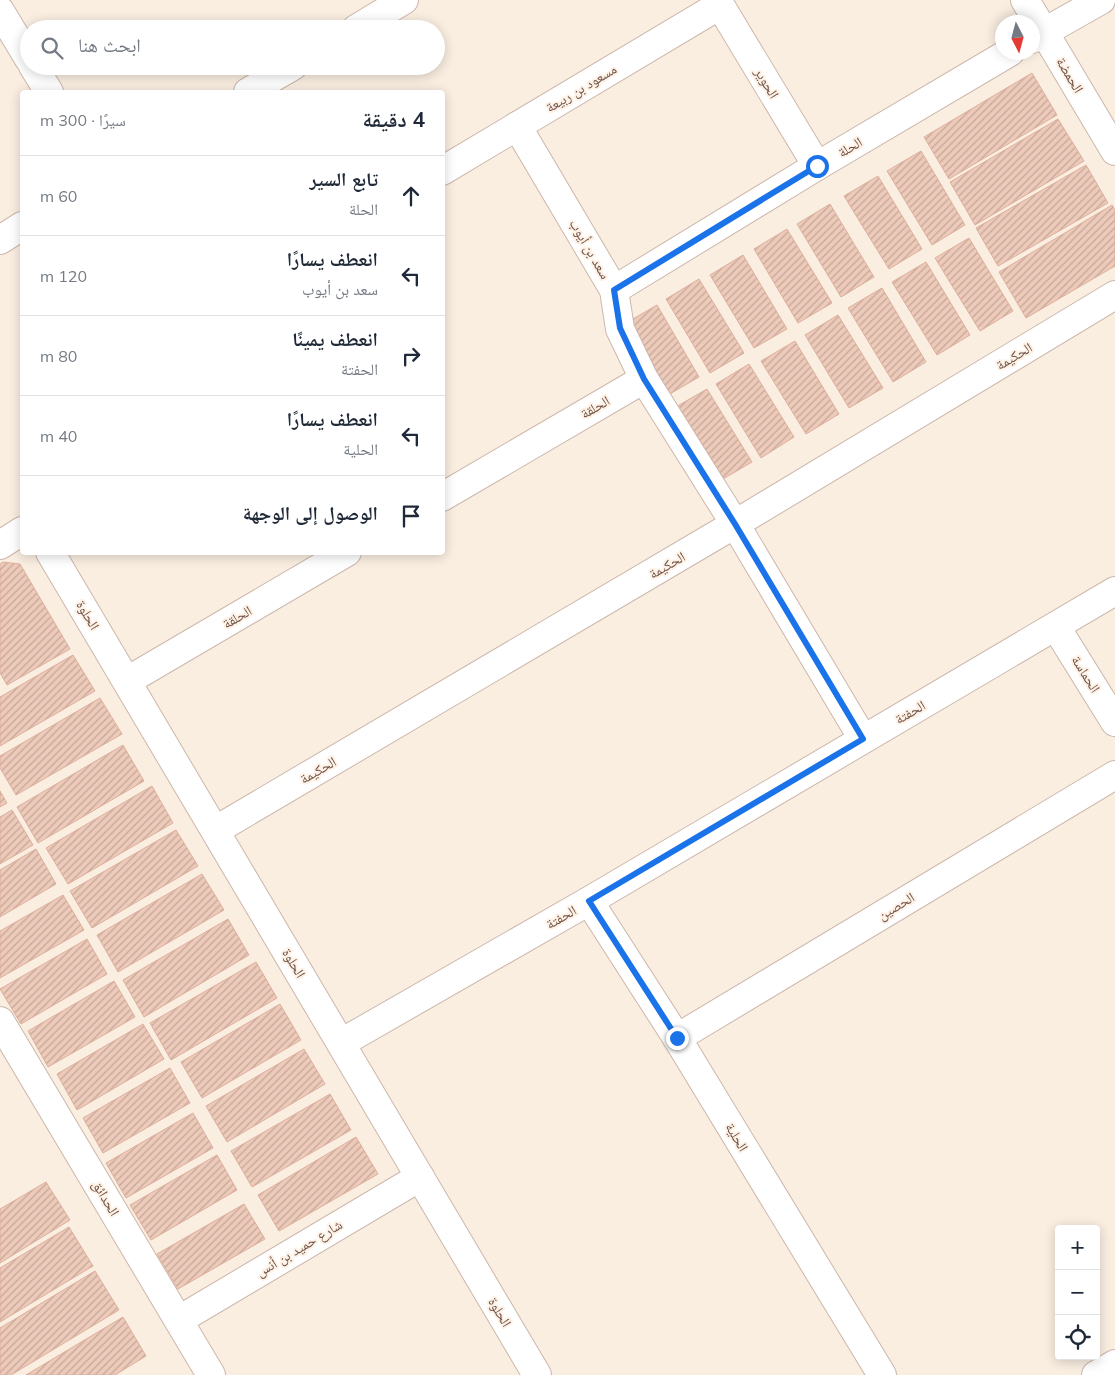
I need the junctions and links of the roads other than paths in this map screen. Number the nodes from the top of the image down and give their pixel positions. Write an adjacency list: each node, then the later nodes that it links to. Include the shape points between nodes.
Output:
1 (404, 0): 7 (street)
2 (1025, 0): 6 (street, الحمضة)
3 (1100, 0): 8 (street)
4 (718, 2): 16 (street, مسعود بن ربيعة); 18 (street, الحوير)
5 (0, 11): 10 (street)
6 (1030, 15)
7 (371, 20)
8 (1040, 35)
9 (1040, 39): 17 (street, الحمضة)
10 (20, 44)
11 (996, 60): 18 (street, الحلة)
12 (39, 75): 14 (street)
13 (277, 75): 15 (street)
14 (48, 90)
15 (251, 90)
16 (517, 126): 19 (street, مسعود بن ربيعة); 22 (street, سعد بن أيوب)
17 (1115, 151)
18 (817, 166): 22 (street, الحلة)
19 (445, 169)
20 (20, 227): 21 (street)
21 (0, 240)
22 (614, 290): 24 (street, سعد بن أيوب, via 620,328)
23 (1115, 295): 26 (street, الحكيمة)
24 (644, 379): 25 (street, الحلقة); 26 (street, سعد بن أيوب)
25 (445, 495)
26 (735, 524): 35 (street, سعد بن أيوب); 37 (street, الحكيمة)
27 (20, 532): 28 (street)
28 (0, 545)
29 (52, 555): 33 (street, الحلوة)
30 (331, 557): 33 (street, الحلقة)
31 (1115, 591): 32 (street, الحفتة)
32 (1056, 627): 34 (street, الحماسة); 35 (street, الحفتة)
33 (126, 681): 37 (street, الحلوة)
34 (1115, 722)
35 (863, 739): 38 (street, الحفتة)
36 (1115, 774): 40 (street, الحصين)
37 (216, 830): 41 (street, الحلوة)
38 (589, 901): 40 (street, الحلية); 41 (street, الحفتة)
39 (0, 1021): 43 (street, الحدائق)
40 (677, 1038): 47 (street, الحلية)
41 (341, 1043): 42 (street, الحلوة)
42 (420, 1177): 43 (street, شارع حميد بن أنس); 46 (street, الحلوة)
43 (179, 1320): 45 (street, الحدائق)
44 (1115, 1364): 48 (street)
45 (211, 1375)
46 (537, 1375)
47 (882, 1375)
48 (1096, 1375)

